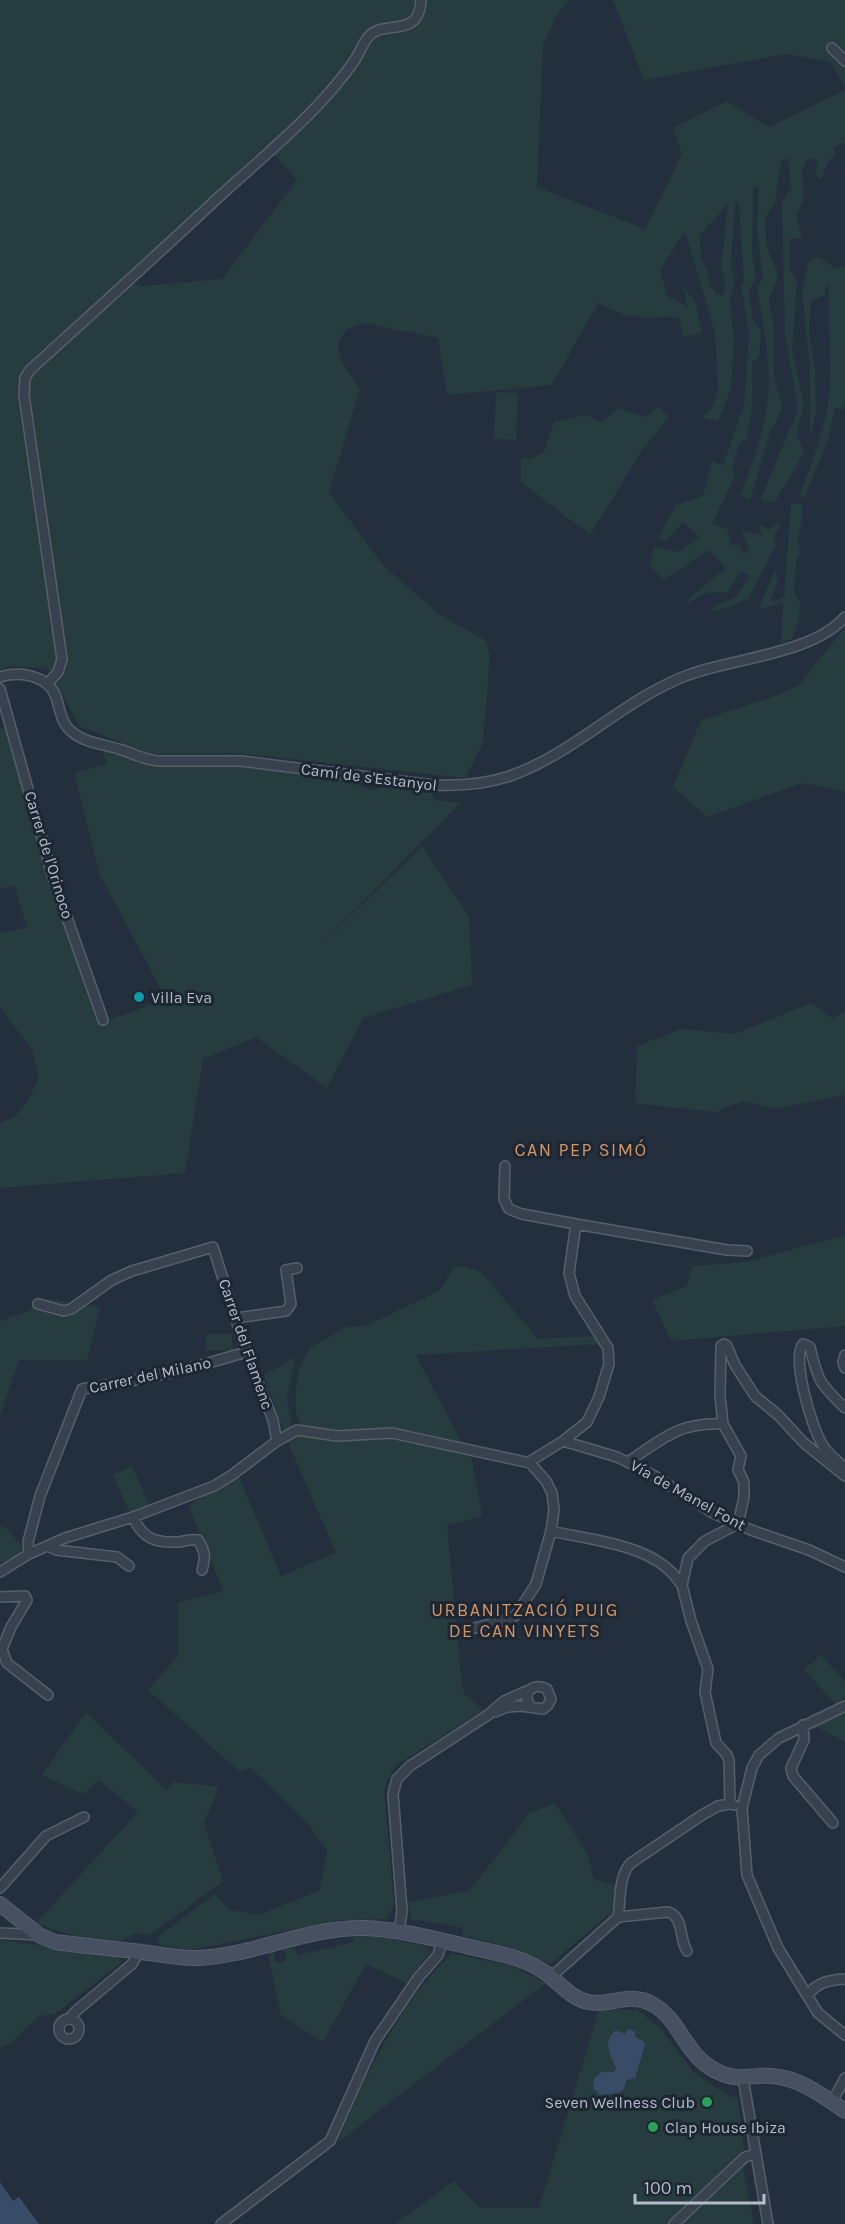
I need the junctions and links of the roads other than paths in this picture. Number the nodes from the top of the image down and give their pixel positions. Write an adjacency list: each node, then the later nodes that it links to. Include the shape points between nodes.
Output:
1 (421, 0): 6 (street, via 418,14 410,23 370,33 336,85 293,129 25,378 24,395 62,659 58,672)
2 (832, 48): 3 (street)
3 (845, 62)
4 (845, 617): 6 (street, Camí de s'Estanyol, via 832,628 786,649 716,665 657,689 526,770 505,778 452,785 241,761 146,759 73,733)
5 (0, 677): 6 (street, via 27,675)
6 (47, 684)
7 (0, 689): 8 (street, Carrer de l'Orinoco, via 53,878)
8 (103, 1020)
9 (505, 1166): 10 (street, via 504,1199 509,1209)
10 (576, 1224): 11 (street, via 727,1251); 21 (street, via 569,1272 575,1296 608,1348 609,1364 587,1422)
11 (747, 1251)
12 (297, 1268): 14 (street, via 286,1270 291,1304 286,1311)
13 (38, 1304): 14 (street, Carrer del Flamenc, via 64,1311 71,1309 132,1271 213,1247)
14 (236, 1318): 15 (street, Carrer del Flamenc)
15 (246, 1352): 20 (street, Carrer del Flamenc, via 273,1420); 30 (street, Carrer del Milano, via 172,1373 82,1389 40,1496 28,1542)
16 (845, 1355): 17 (street)
17 (845, 1368)
18 (845, 1408): 24 (street, via 824,1387 815,1373 810,1347 803,1344 798,1363 814,1427 822,1445)
19 (723, 1424): 23 (street, via 680,1428); 25 (street, via 720,1356 724,1344 755,1396); 27 (street, via 741,1456 738,1470 744,1482 744,1497)
20 (277, 1441): 22 (street, via 297,1430 338,1436 392,1433); 26 (street, via 214,1486)
21 (563, 1441): 22 (street); 23 (street, Vía de Manel Font)
22 (529, 1462): 28 (street, via 552,1493)
23 (628, 1462): 27 (street, Vía de Manel Font)
24 (845, 1468)
25 (845, 1476)
26 (133, 1517): 29 (street); 33 (street, via 147,1537 180,1542 198,1540 206,1559)
27 (738, 1524): 32 (street, Vía de Manel Font); 35 (street, via 705,1540 688,1558)
28 (551, 1531): 35 (street, via 652,1558 670,1570); 37 (street, via 536,1584 516,1615)
29 (48, 1545): 30 (street); 31 (street, via 56,1550 117,1557)
30 (29, 1554): 34 (street)
31 (129, 1566)
32 (845, 1567)
33 (202, 1570)
34 (0, 1572)
35 (682, 1585): 44 (street, via 708,1669 705,1692 716,1743 729,1761)
36 (0, 1597): 39 (street, via 19,1594 27,1600 2,1650 7,1663)
37 (463, 1631)
38 (529, 1690): 40 (street); 40 (street, via 541,1686 551,1699 543,1709); 42 (street, via 504,1701)
39 (48, 1695)
40 (530, 1706): 42 (street, via 507,1707)
41 (845, 1706): 43 (street)
42 (488, 1715): 51 (street, via 402,1772 394,1786 402,1911)
43 (803, 1725): 45 (street, via 759,1755); 47 (street, via 804,1740 791,1768 793,1776)
44 (730, 1804): 45 (street); 50 (street, via 702,1815 626,1868)
45 (742, 1808): 59 (street, via 747,1875 778,1948)
46 (84, 1817): 48 (street, via 46,1836)
47 (833, 1822)
48 (0, 1888)
49 (0, 1904): 53 (street)
50 (618, 1917): 55 (street, via 674,1914); 57 (street)
51 (399, 1932): 54 (street); 56 (street, via 339,1929 199,1958)
52 (0, 1933): 53 (street)
53 (39, 1935): 56 (street, via 67,1944)
54 (442, 1941): 57 (street, via 522,1960); 67 (street, via 438,1955 375,2041 330,2141)
55 (687, 1951)
56 (139, 1952): 60 (street, via 132,1964)
57 (551, 1977): 62 (street, via 576,1998 589,2002 625,1998 652,2004 671,2019 697,2058 722,2074)
58 (845, 1979): 59 (street, via 818,1984)
59 (808, 1995): 61 (street, via 818,2013)
60 (69, 2019)
61 (845, 2035)
62 (743, 2078): 64 (street, via 773,2076 791,2080); 66 (street)
63 (845, 2078): 64 (street)
64 (832, 2102): 65 (street)
65 (845, 2111)
66 (755, 2154): 68 (street, via 745,2157); 69 (street)
67 (221, 2224)
68 (674, 2224)
69 (768, 2224)

